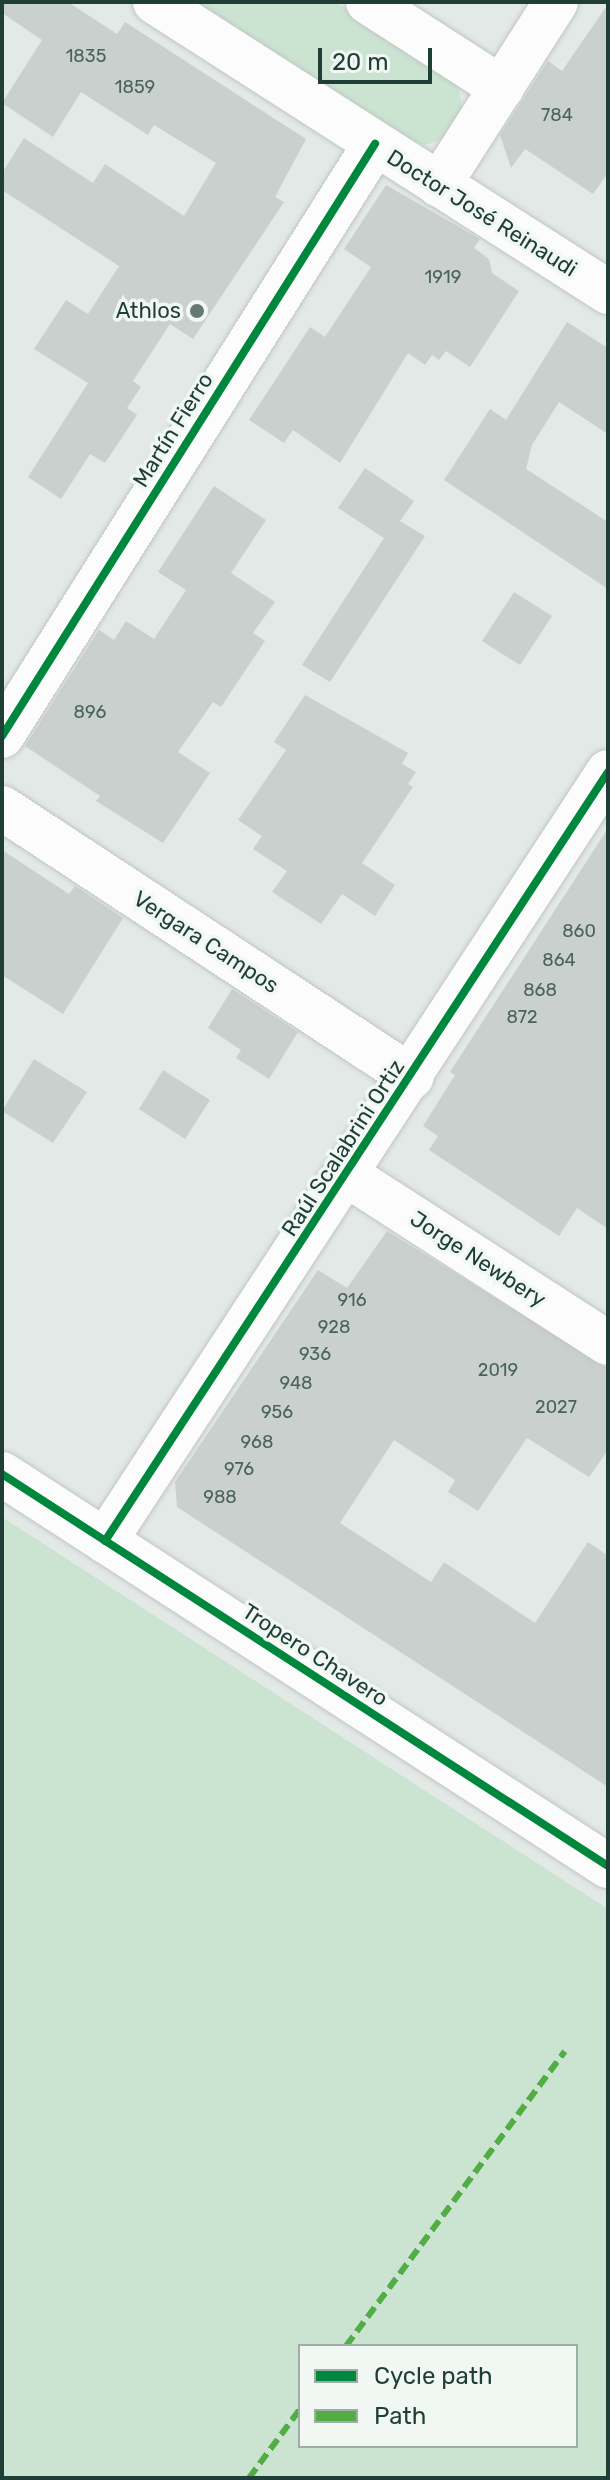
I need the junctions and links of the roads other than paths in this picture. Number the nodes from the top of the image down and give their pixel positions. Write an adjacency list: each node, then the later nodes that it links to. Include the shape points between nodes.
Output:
1 (155, 2): 5 (street, Doctor José Reinaudi)
2 (368, 2): 4 (street)
3 (556, 2): 4 (street)
4 (502, 88): 6 (street)
5 (375, 144): 6 (street, Doctor José Reinaudi); 8 (street, Martín Fierro)
6 (439, 185): 7 (street, Doctor José Reinaudi)
7 (608, 292)
8 (2, 736)
9 (608, 772): 11 (street, Raúl Scalabrini Ortiz)
10 (2, 808): 11 (street, Vergara Campos)
11 (411, 1077): 12 (street, Raúl Scalabrini Ortiz)
12 (347, 1175): 13 (street, Jorge Newbery); 15 (street, Raúl Scalabrini Ortiz)
13 (608, 1343)
14 (2, 1474): 15 (street, Tropero Chavero)
15 (105, 1541): 16 (street, Tropero Chavero)
16 (608, 1866)

